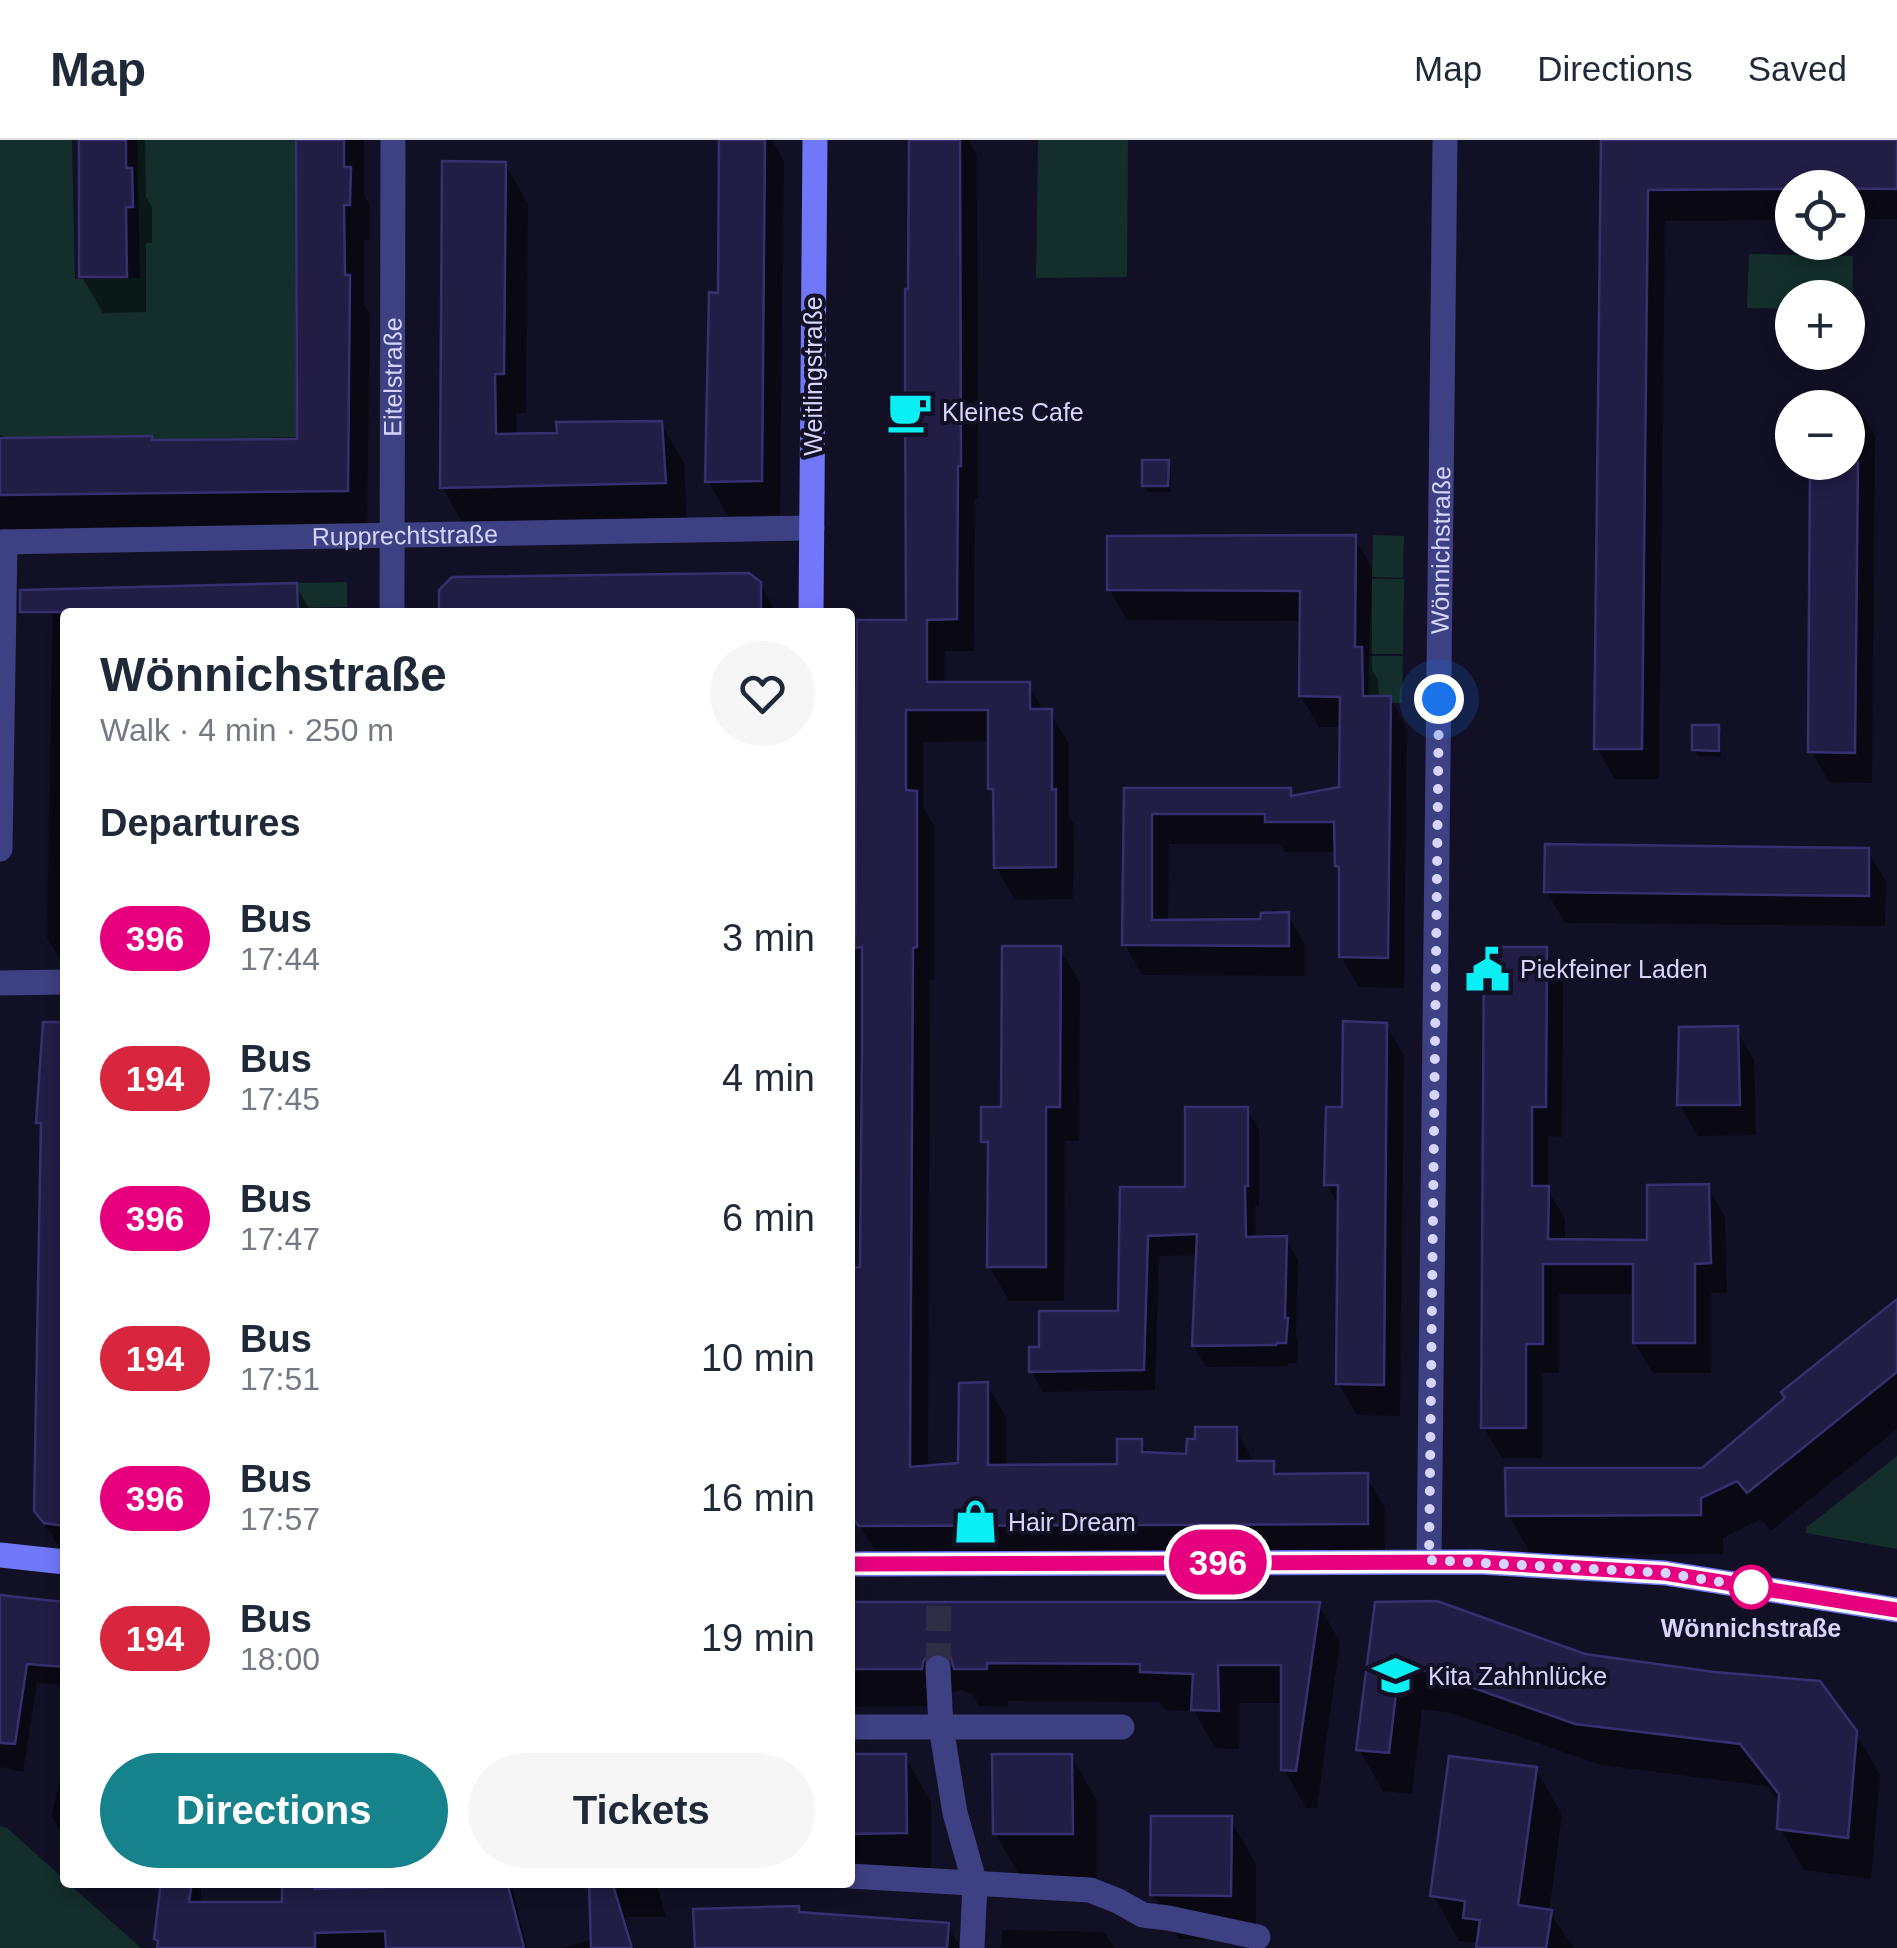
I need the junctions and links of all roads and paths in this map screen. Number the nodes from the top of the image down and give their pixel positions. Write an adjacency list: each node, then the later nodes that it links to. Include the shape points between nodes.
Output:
1 (393, 140): 5 (street, Eitelstraße)
2 (814, 140): 4 (street, Weitlingstraße)
3 (1445, 140): 13 (street, Wönnichstraße)
4 (812, 528): 5 (street, Rupprechtstraße); 8 (street, Weitlingstraße)
5 (394, 535): 6 (street, Rupprechtstraße); 7 (street, Eitelstraße)
6 (2, 542): 9 (street)
7 (392, 608)
8 (811, 608)
9 (0, 850)
10 (60, 982): 11 (street)
11 (0, 983)
12 (0, 1555): 14 (street)
13 (1429, 1560): 15 (street); 16 (street, via 1665,1573)
14 (60, 1561)
15 (855, 1564)
16 (1897, 1610)
17 (938, 1668): 20 (street)
18 (1122, 1727): 20 (street)
19 (855, 1728): 20 (street)
20 (941, 1728): 22 (street)
21 (855, 1876): 22 (street)
22 (975, 1884): 23 (street, via 1090,1890 1143,1916); 24 (street)
23 (1258, 1938)
24 (972, 1948)

